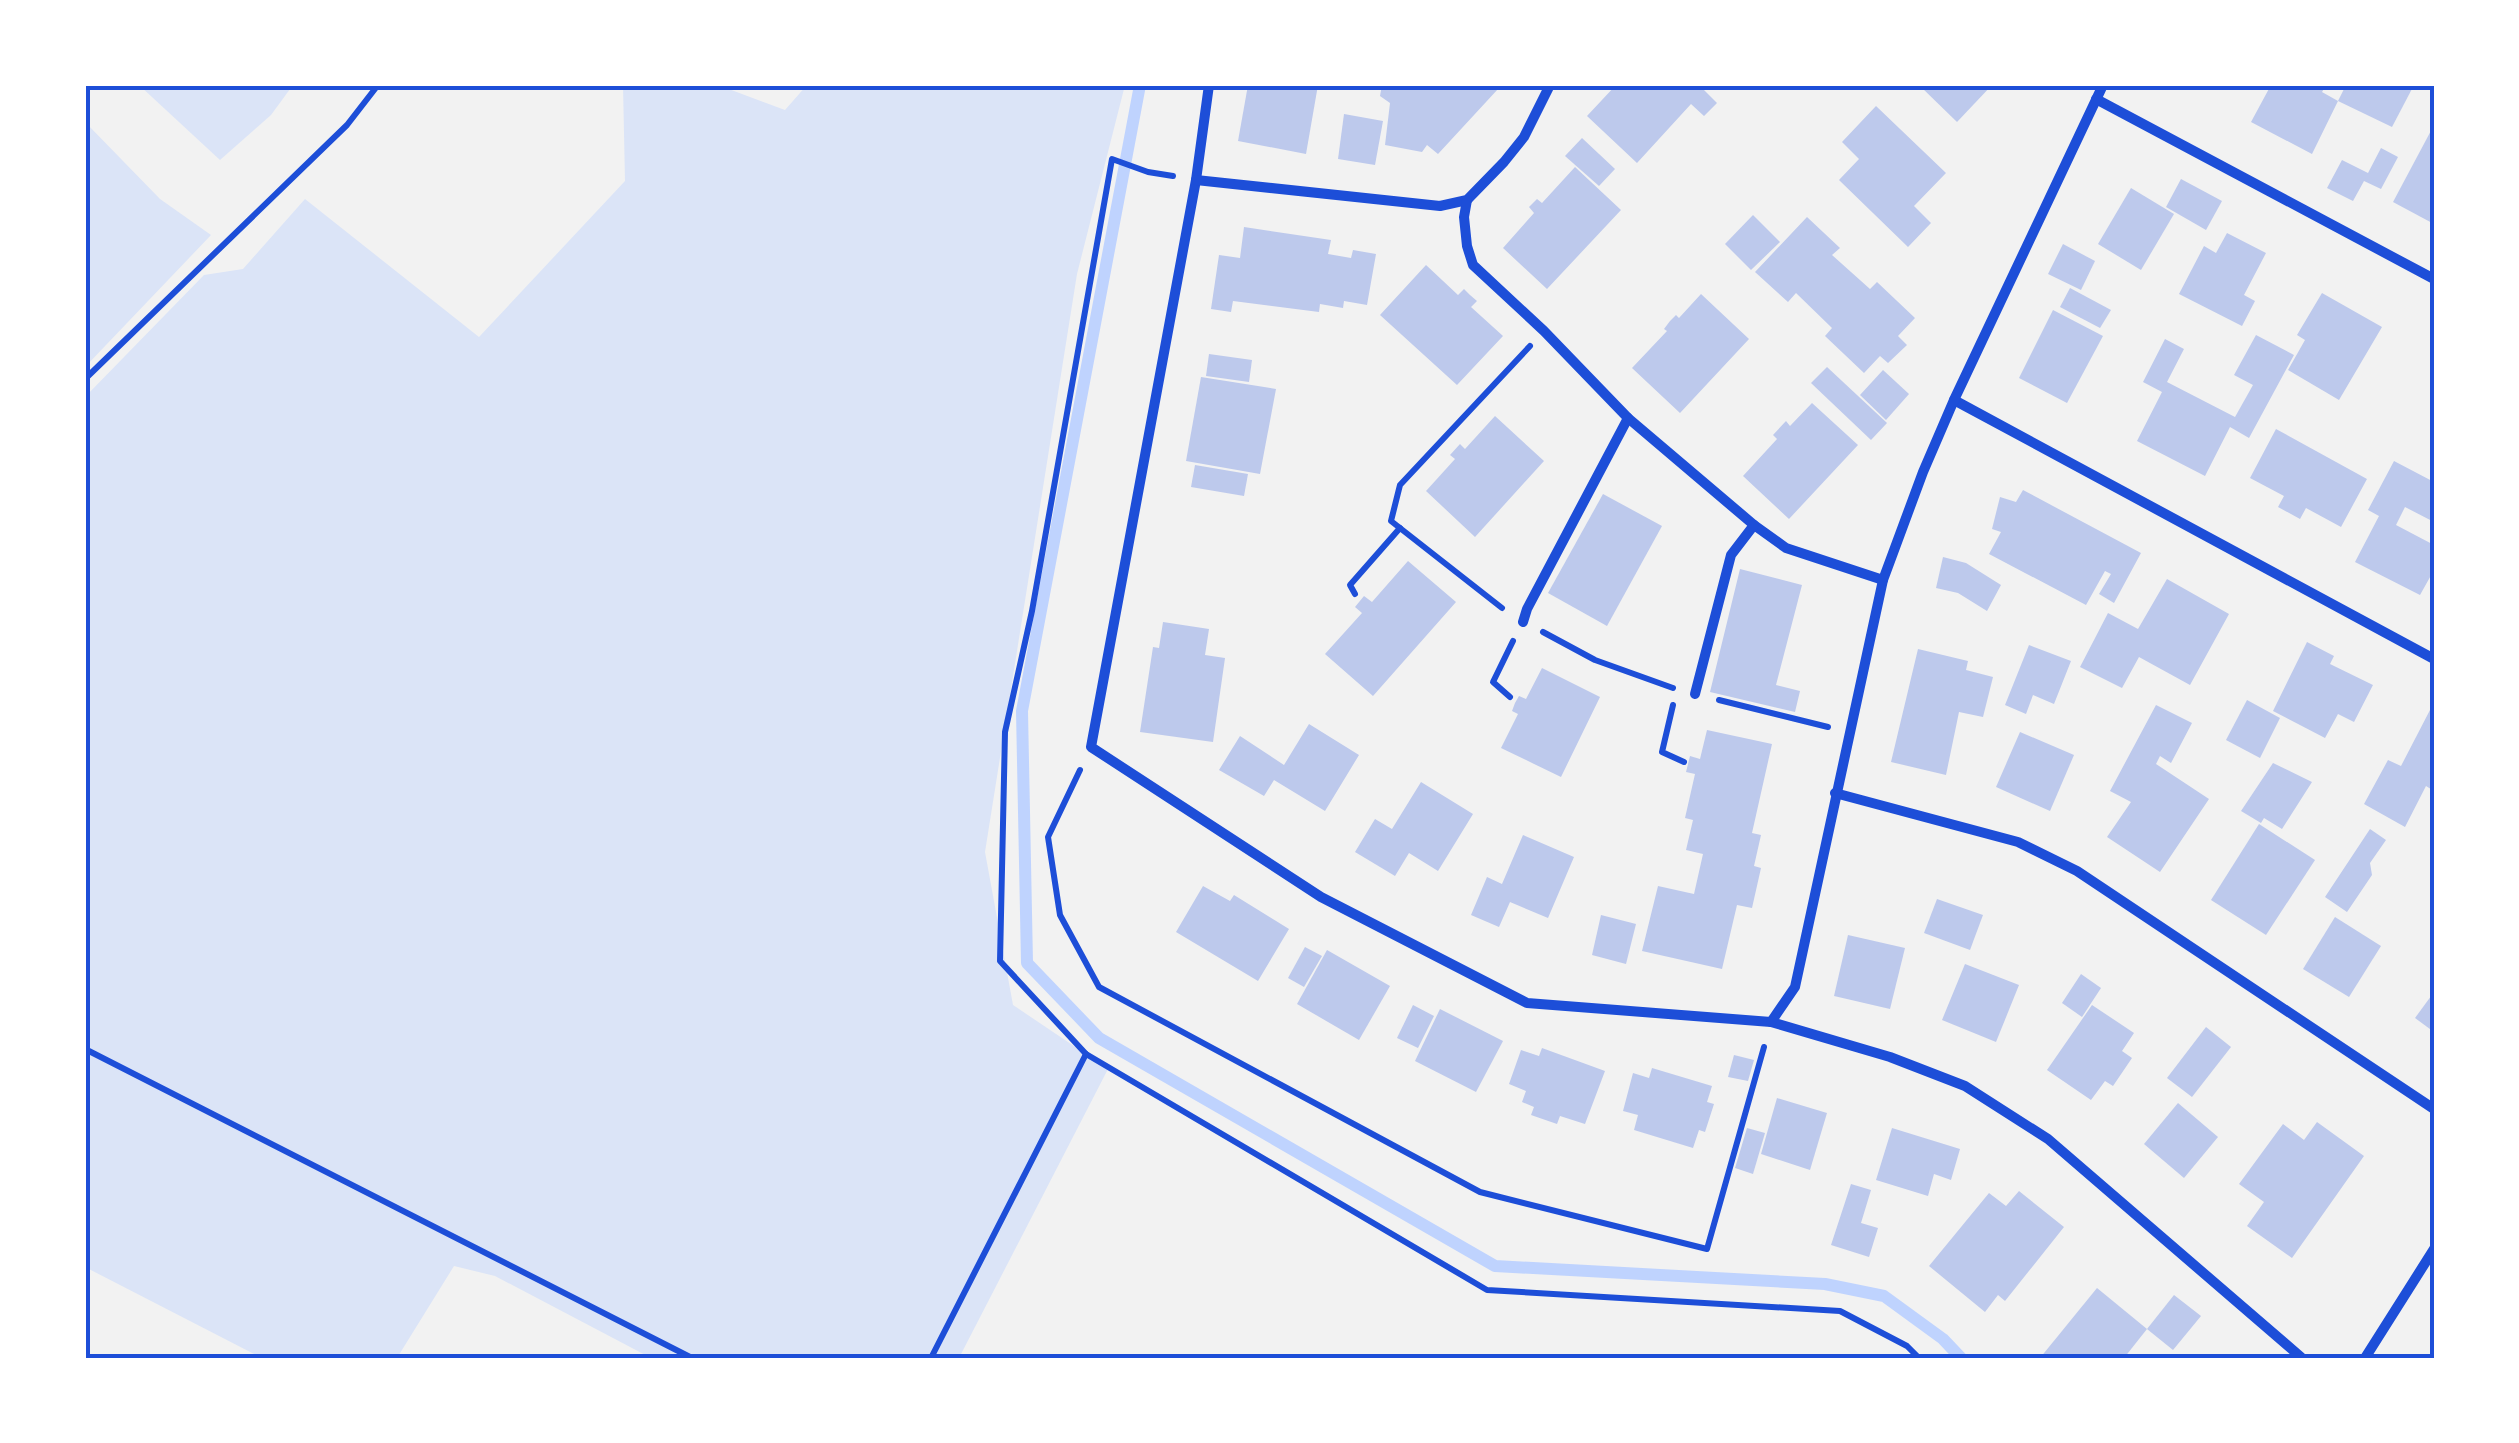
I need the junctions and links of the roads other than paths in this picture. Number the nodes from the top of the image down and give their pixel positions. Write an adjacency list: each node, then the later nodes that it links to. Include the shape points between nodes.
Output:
1 (1208, 85): 5 (street)
2 (1550, 85): 6 (street, via 1524,138)
3 (2103, 85): 4 (street)
4 (2096, 98): 7 (street); 8 (street)
5 (1196, 180): 6 (street, via 1440,206); 16 (street, via 1092,746 1322,897 1527,1003)
6 (1467, 200): 9 (street, via 1466,246 1473,265)
7 (2434, 279)
8 (1954, 400): 11 (street); 13 (street)
9 (1628, 418): 10 (street); 12 (street)
10 (1754, 525): 11 (street, via 1786,548); 14 (street, via 1731,555)
11 (1883, 580): 15 (street)
12 (1523, 622)
13 (2434, 658)
14 (1696, 694)
15 (1835, 793): 16 (street, via 1795,987); 17 (street, via 2018,842 2077,871)
16 (1772, 1022): 19 (street, via 1965,1086 2048,1139)
17 (2434, 1110)
18 (2434, 1250): 20 (street)
19 (2302, 1358)
20 (2364, 1358)

